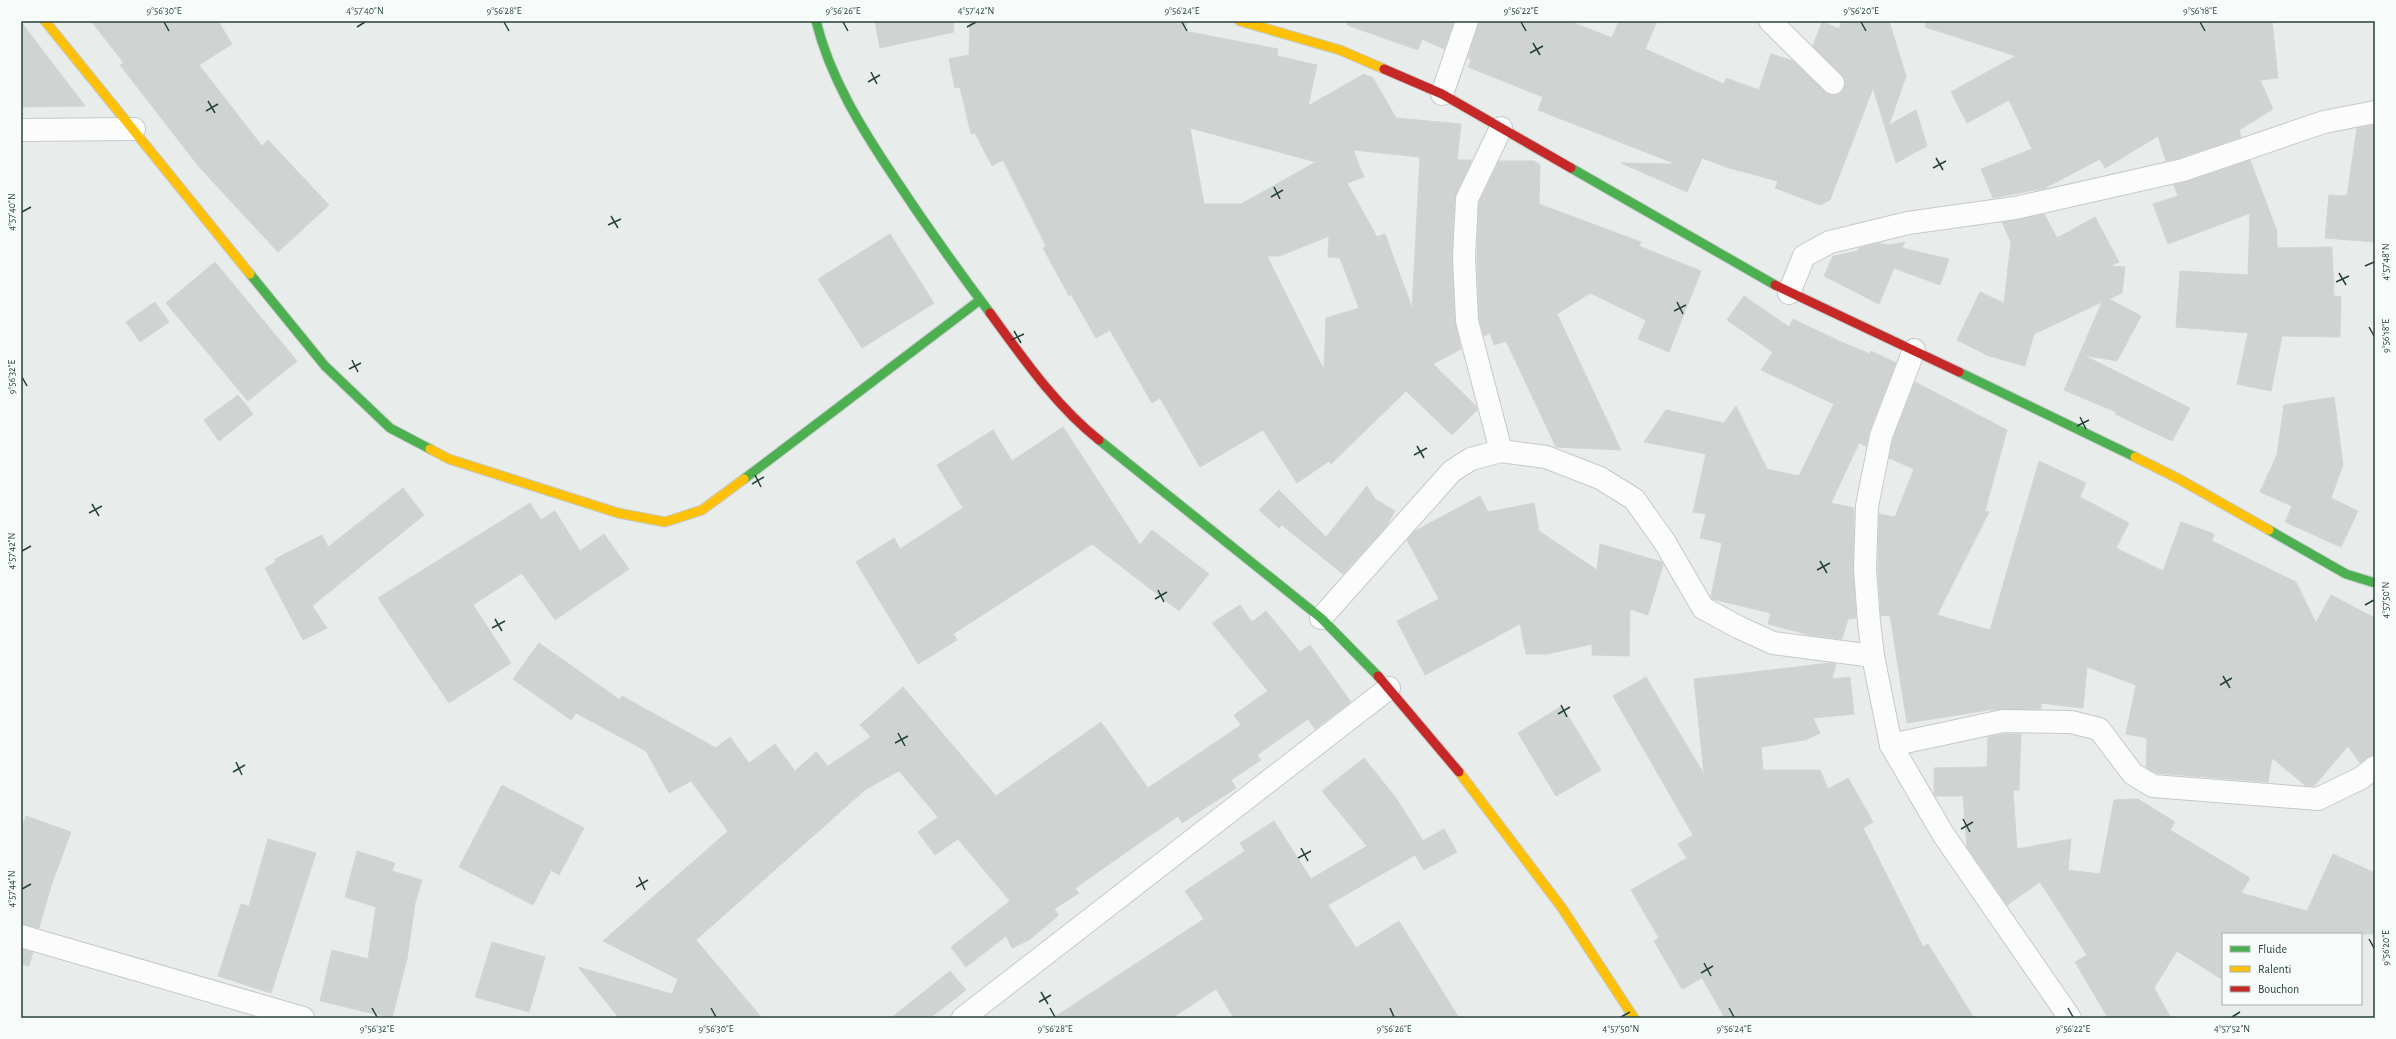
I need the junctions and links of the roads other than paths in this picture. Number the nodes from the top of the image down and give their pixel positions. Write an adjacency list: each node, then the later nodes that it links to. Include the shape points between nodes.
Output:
1 (45, 21): 10 (street)
2 (816, 21): 13 (street, via 820,37 856,120 928,229)
3 (1240, 21): 7 (street, via 1340,50)
4 (1467, 21): 7 (street)
5 (1770, 21): 6 (street)
6 (1833, 83)
7 (1442, 94): 9 (street)
8 (2375, 112): 12 (street, via 2324,122 2183,170 2015,208 1908,223 1830,242 1804,256)
9 (1500, 128): 12 (street); 15 (street, via 1467,199 1464,257 1467,321)
10 (134, 129): 11 (street); 13 (street, via 325,366 390,428 449,459 618,513 665,522 702,510)
11 (21, 130)
12 (1789, 294): 14 (street)
13 (980, 300): 17 (street, via 1039,380 1083,427)
14 (1914, 350): 16 (street, via 2179,479 2346,574); 18 (street, via 1882,436 1867,506 1865,569)
15 (1501, 451): 17 (street, via 1471,459 1452,471); 18 (street, via 1546,457 1600,478 1634,499 1664,541 1703,608 1773,643)
16 (2375, 583)
17 (1321, 618): 19 (street, via 1354,649)
18 (1873, 656): 20 (street)
19 (1389, 688): 24 (street); 25 (street, via 1450,760 1539,876)
20 (1891, 745): 21 (street, via 2003,721 2072,722 2098,729 2133,774 2153,786 2318,799 2362,778); 26 (street, via 1943,834)
21 (2375, 767)
22 (21, 936): 23 (street)
23 (303, 1018)
24 (963, 1018)
25 (1634, 1018)
26 (2070, 1018)

